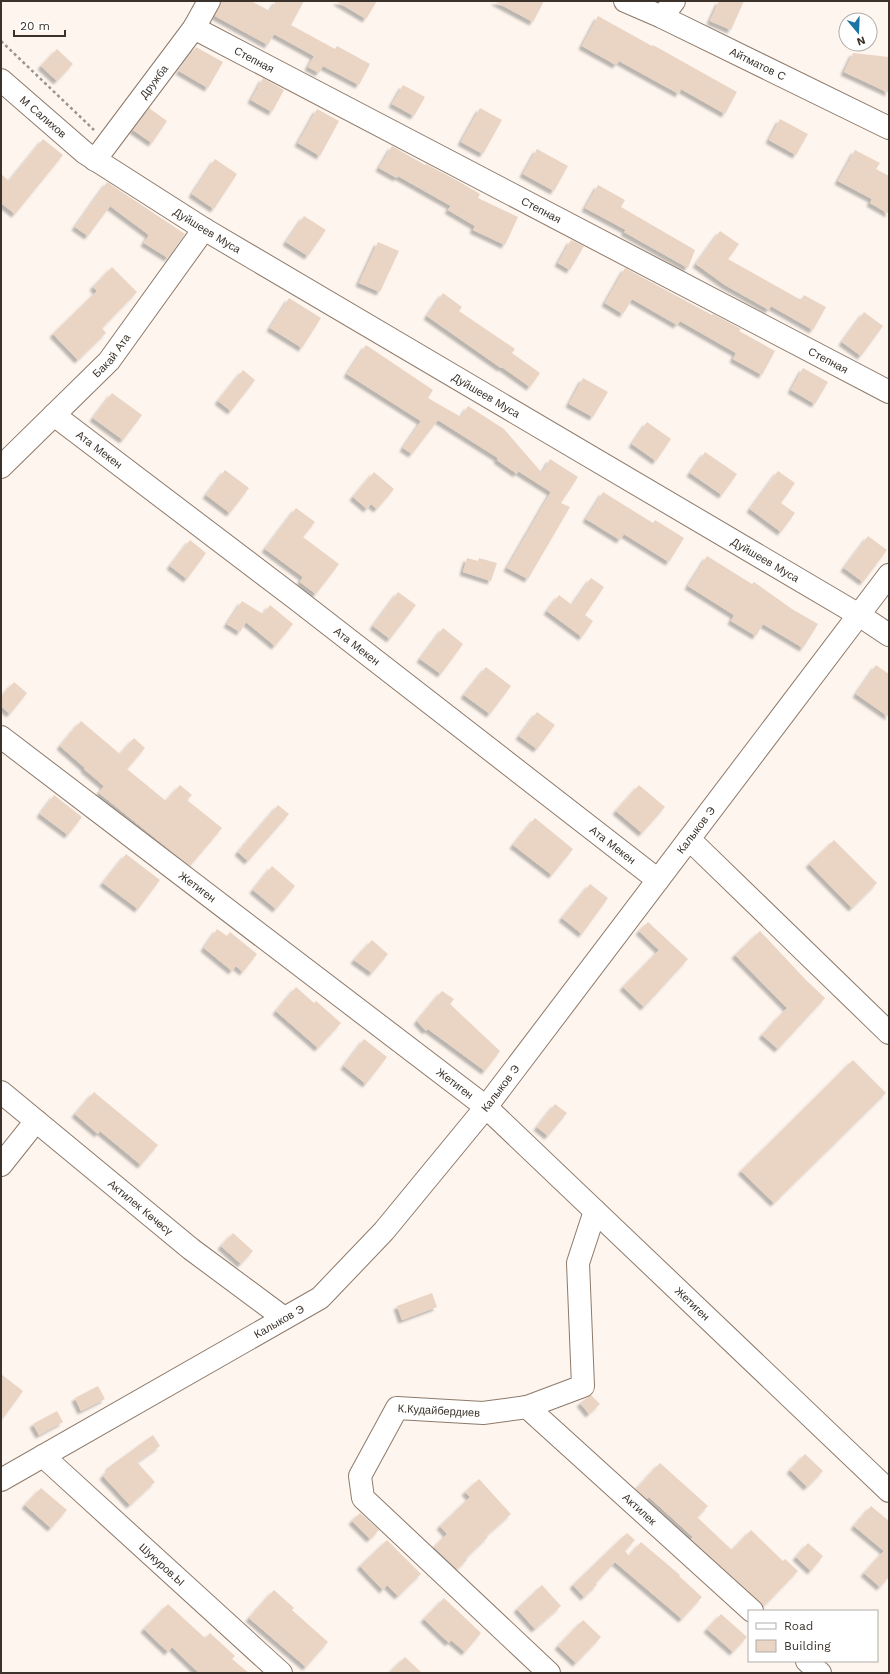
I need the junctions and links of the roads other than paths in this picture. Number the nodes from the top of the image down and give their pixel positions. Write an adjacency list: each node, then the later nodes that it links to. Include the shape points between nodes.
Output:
1 (209, 1): 4 (street, Дружба)
2 (626, 1): 3 (street, Айтматов С)
3 (668, 9): 6 (street, Айтматов С)
4 (194, 28): 7 (street, Дружба); 9 (street, Степная)
5 (1, 80): 7 (street, М Салихов)
6 (889, 128)
7 (96, 152): 8 (street, Дуйшеев Муса)
8 (204, 229): 10 (street, Бакай Ата, via 108,362); 13 (street, Дуйшеев Муса)
9 (889, 392)
10 (54, 415): 11 (street, Бакай Ата); 17 (street, Ата Мекен)
11 (1, 467)
12 (889, 575): 13 (street, Калыков Э)
13 (859, 615): 14 (street, Дуйшеев Муса); 16 (street, Калыков Э)
14 (889, 635)
15 (1, 737): 20 (street, Жетиген)
16 (689, 839): 17 (street, Калыков Э); 18 (street)
17 (658, 880): 20 (street, Калыков Э)
18 (889, 1033)
19 (1, 1092): 21 (street, Актилек Көчөсү)
20 (486, 1107): 23 (street, Жетиген); 24 (street, Калыков Э, via 379,1236 320,1298)
21 (36, 1121): 22 (street); 24 (street, Актилек Көчөсү, via 191,1249)
22 (1, 1165)
23 (595, 1210): 25 (street, К.Кудайбердиев, via 578,1263 583,1386); 28 (street, Жетиген)
24 (284, 1318): 26 (street, Калыков Э)
25 (527, 1408): 29 (street, Актилек); 32 (street, К.Кудайбердиев, via 483,1413 397,1408 360,1476 363,1498)
26 (43, 1456): 27 (street, Калыков Э); 31 (street, Шукуров.Ы)
27 (2, 1477)
28 (889, 1491)
29 (751, 1610)
30 (808, 1662): 33 (street)
31 (281, 1673)
32 (549, 1673)
33 (820, 1673)

